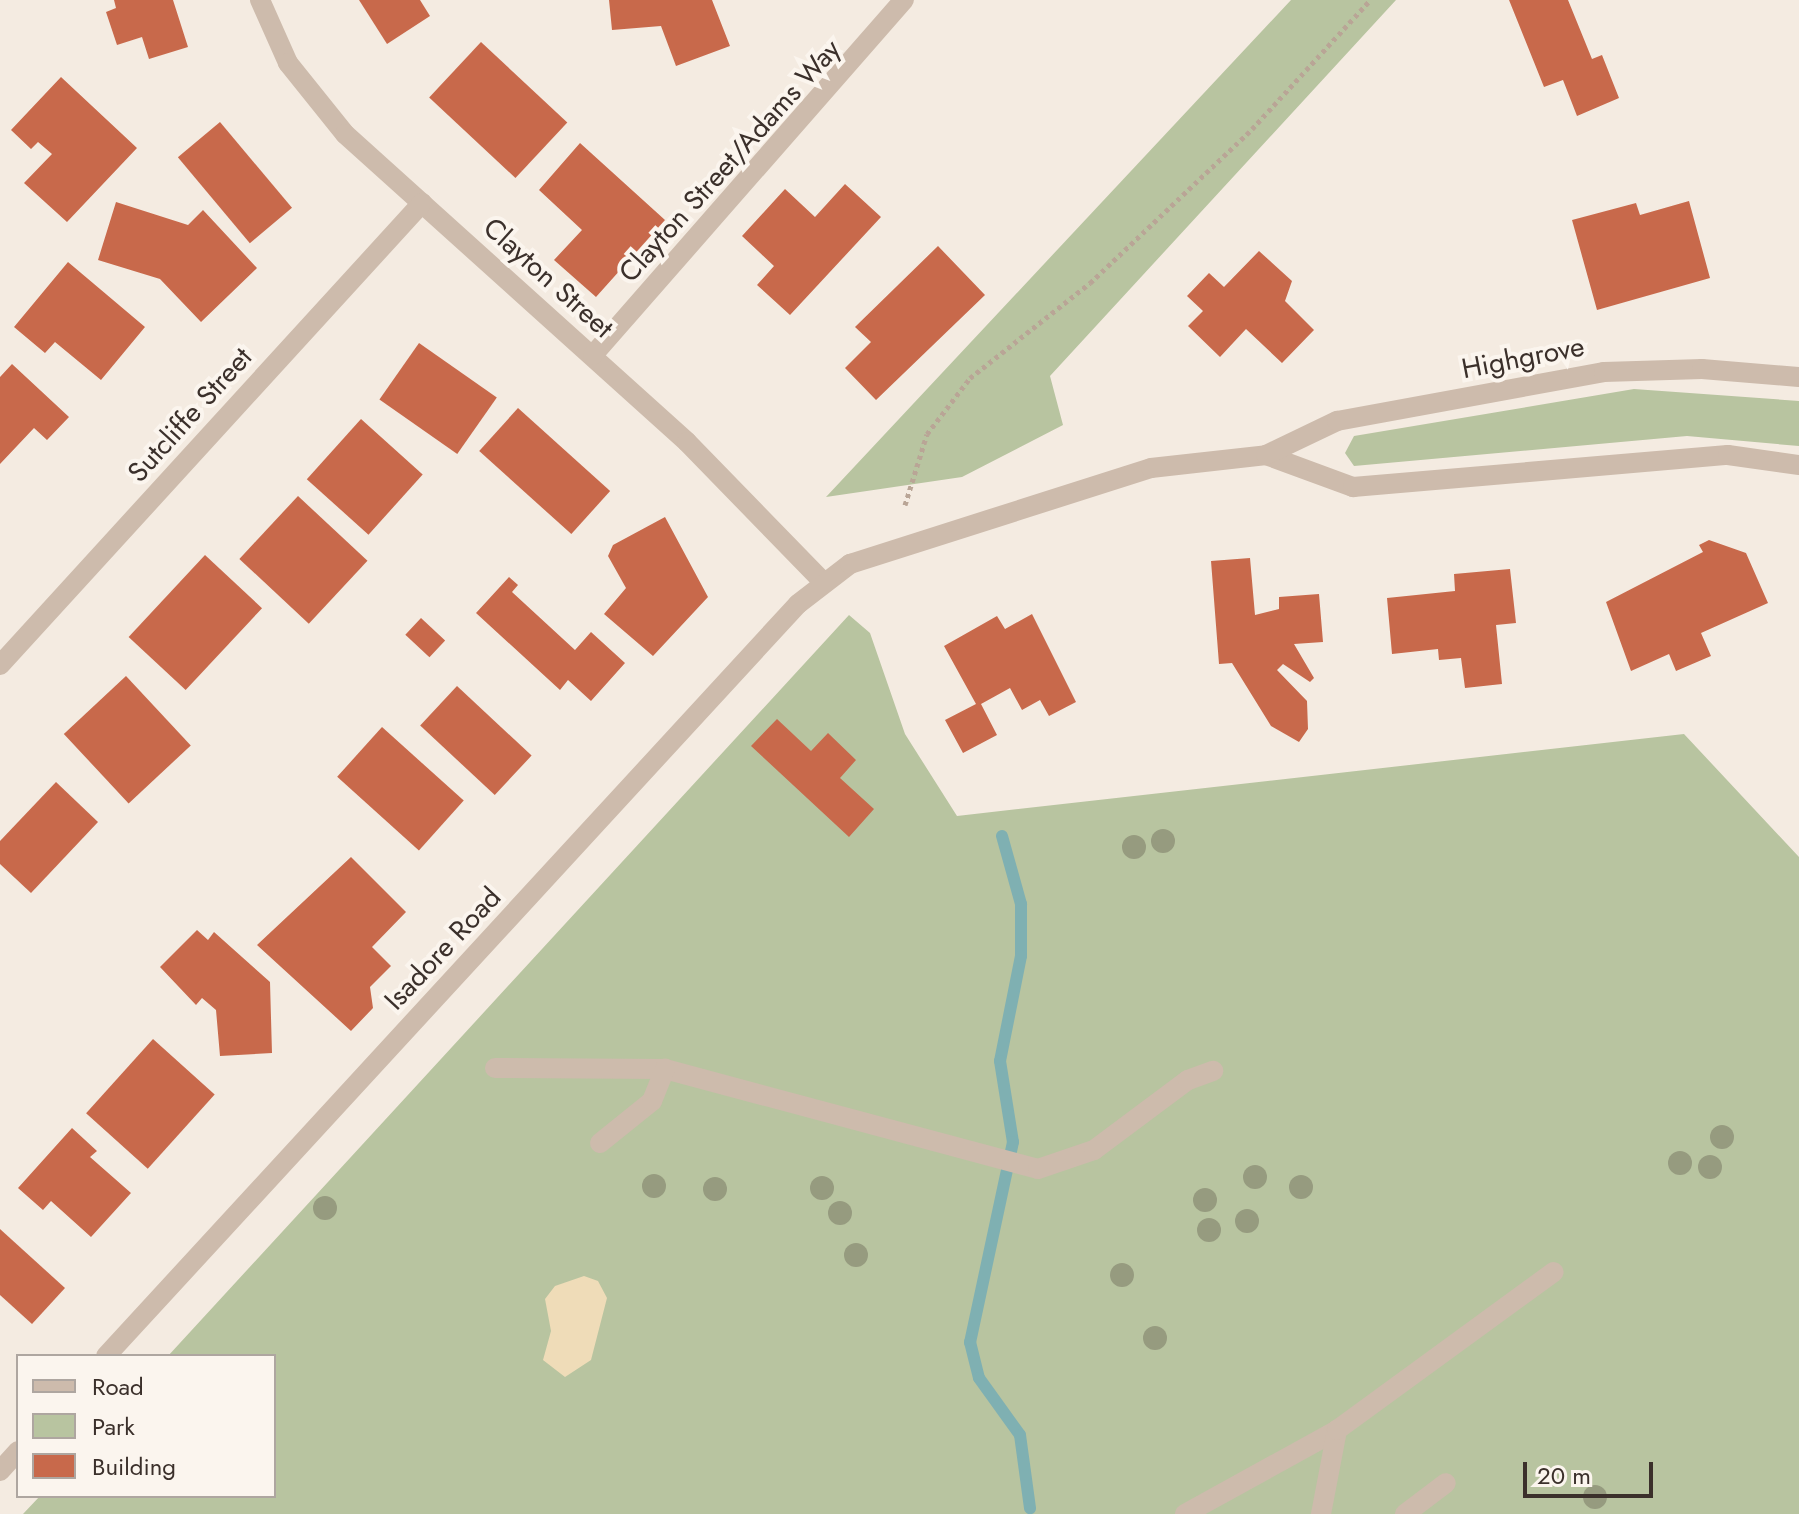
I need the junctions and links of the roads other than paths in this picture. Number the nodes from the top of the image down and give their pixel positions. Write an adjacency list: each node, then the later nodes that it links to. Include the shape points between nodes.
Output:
1 (260, 0): 3 (street, Clayton Street, via 288,63 316,101)
2 (904, 0): 4 (street, Clayton Street/Adams Way)
3 (422, 203): 4 (street, Clayton Street); 9 (street, Sutcliffe Street)
4 (593, 355): 8 (street, Clayton Street)
5 (1799, 377): 6 (street, Highgrove, via 1702,369 1604,372 1337,421)
6 (1266, 455): 7 (street, Highgrove, via 1353,487 1728,455); 8 (street, Highgrove, via 1151,468 886,548)
7 (1799, 465)
8 (822, 581): 15 (street, Isadore Road)
9 (0, 665)
10 (495, 1068): 11 (street)
11 (665, 1069): 12 (street, via 1038,1169 1094,1150 1188,1080); 13 (street, via 652,1101)
12 (1213, 1071)
13 (600, 1143)
14 (1554, 1272): 16 (street)
15 (108, 1354)
16 (1337, 1430): 20 (street); 21 (street)
17 (16, 1453): 18 (street)
18 (0, 1471)
19 (1446, 1483): 22 (street)
20 (1185, 1514)
21 (1321, 1514)
22 (1405, 1514)

